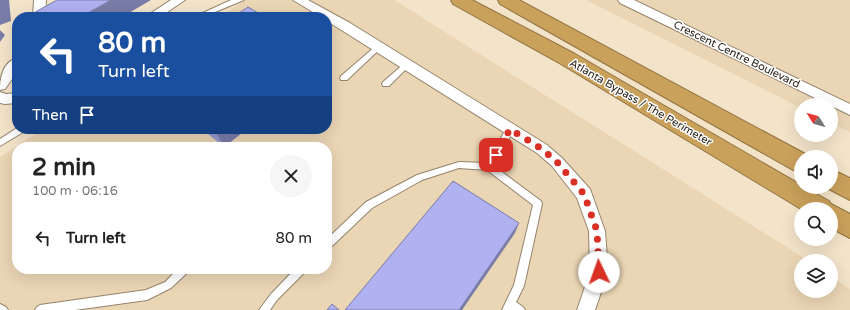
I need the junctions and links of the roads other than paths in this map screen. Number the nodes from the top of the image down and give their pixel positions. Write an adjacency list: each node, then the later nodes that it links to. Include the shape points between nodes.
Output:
1 (40, 0): 9 (street)
2 (179, 0): 11 (street)
3 (242, 0): 12 (lane)
4 (299, 0): 13 (street)
5 (459, 0): 31 (highway, Atlanta Bypass / The Perimeter, via 568,59)
6 (506, 0): 27 (highway, Atlanta Bypass / The Perimeter)
7 (624, 0): 23 (street, Crescent Centre Boulevard)
8 (52, 10): 10 (street)
9 (39, 12)
10 (48, 12)
11 (159, 12)
12 (208, 12)
13 (320, 12)
14 (332, 19): 15 (street)
15 (380, 47): 16 (street); 18 (lane)
16 (408, 64): 19 (lane); 24 (street)
17 (12, 69): 20 (street)
18 (344, 78)
19 (386, 84)
20 (0, 85)
21 (0, 97): 22 (street)
22 (12, 98)
23 (850, 110)
24 (510, 129): 28 (lane); 43 (street, via 542,149 557,162 584,194 597,231 599,272)
25 (14, 134): 26 (lane)
26 (0, 143)
27 (794, 159)
28 (489, 167): 34 (lane, via 459,165 420,178 369,205); 37 (lane, via 538,204 519,286)
29 (838, 183): 30 (highway)
30 (850, 190)
31 (810, 202)
32 (838, 219): 33 (highway)
33 (850, 227)
34 (332, 241)
35 (180, 274): 40 (lane, via 168,285 148,295)
36 (297, 274): 41 (lane)
37 (509, 307): 42 (lane)
38 (0, 309): 39 (lane)
39 (3, 310)
40 (40, 310)
41 (264, 310)
42 (520, 310)
43 (586, 310)

